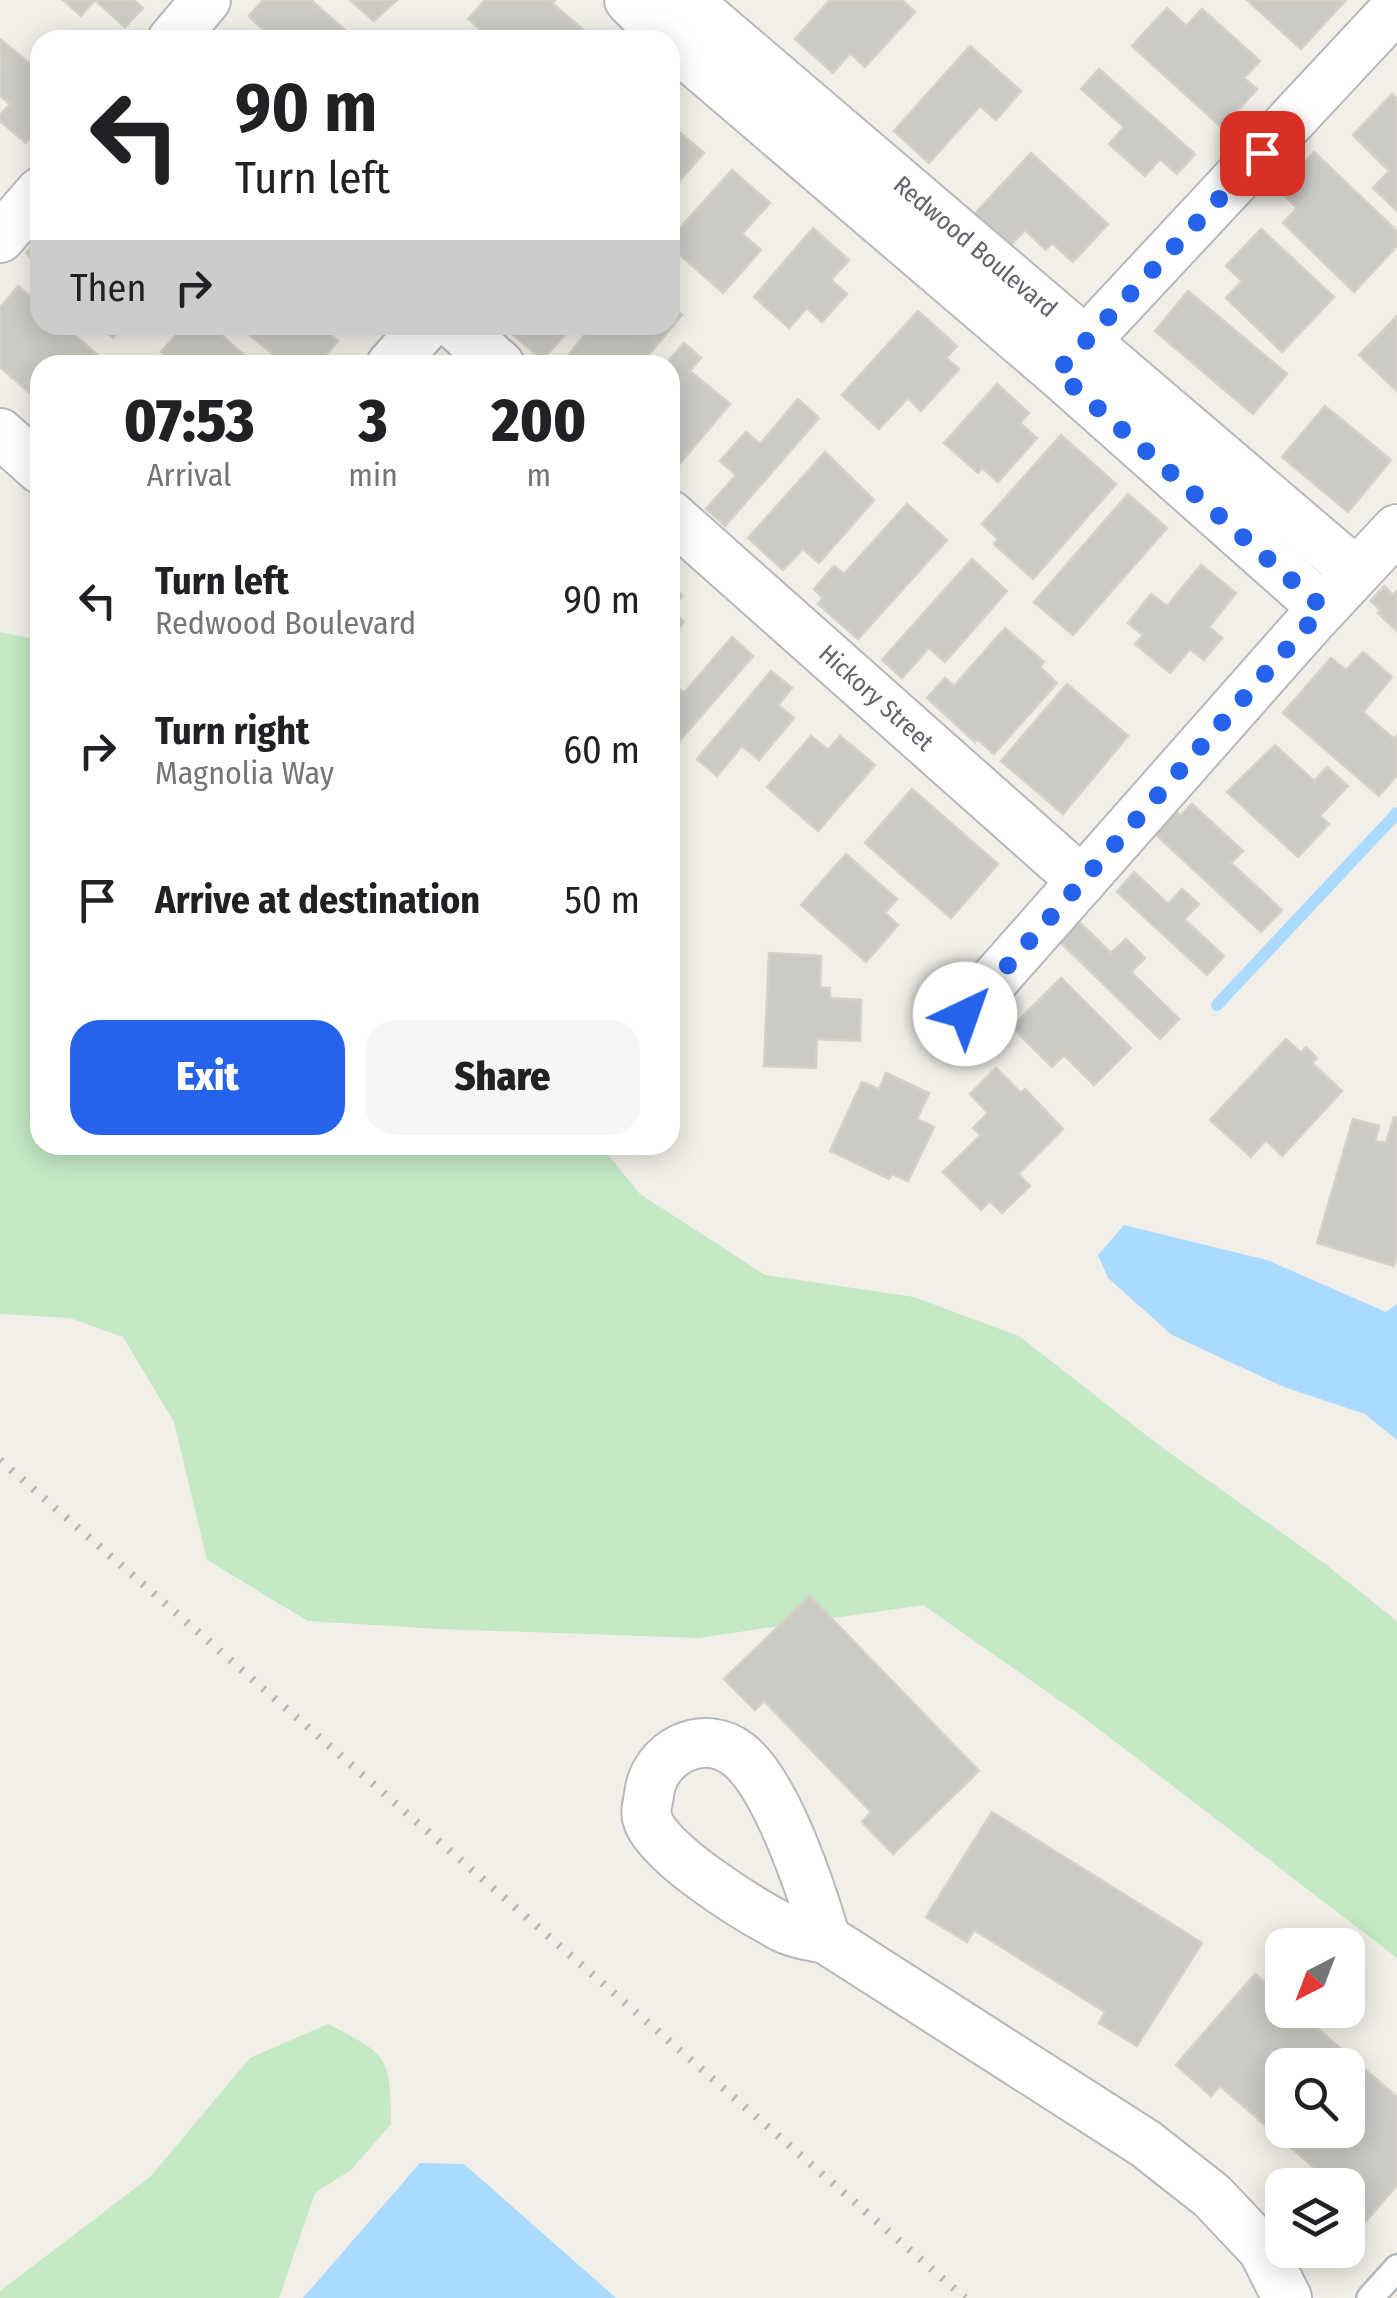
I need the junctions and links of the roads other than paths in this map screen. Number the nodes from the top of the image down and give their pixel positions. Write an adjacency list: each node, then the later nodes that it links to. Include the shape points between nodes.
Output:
1 (206, 0): 5 (street)
2 (629, 0): 4 (street, Redwood Boulevard)
3 (1397, 8): 13 (street)
4 (677, 29)
5 (180, 30)
6 (680, 31): 13 (street, Redwood Boulevard)
7 (30, 204): 8 (street)
8 (0, 238)
9 (418, 335): 11 (street)
10 (466, 335): 12 (street)
11 (400, 355)
12 (489, 355)
13 (1072, 357): 18 (street, Redwood Boulevard); 19 (street, Redwood Boulevard)
14 (0, 433): 15 (street)
15 (30, 460)
16 (680, 524): 20 (street, Hickory Street)
17 (1397, 529): 18 (street)
18 (1356, 572): 19 (street)
19 (1323, 608): 20 (street)
20 (1082, 881): 21 (street)
21 (965, 1014)
22 (826, 1940): 24 (street, via 1186,2175 1263,2250)
23 (1397, 2268): 25 (lane)
24 (1287, 2298)
25 (1370, 2298)

